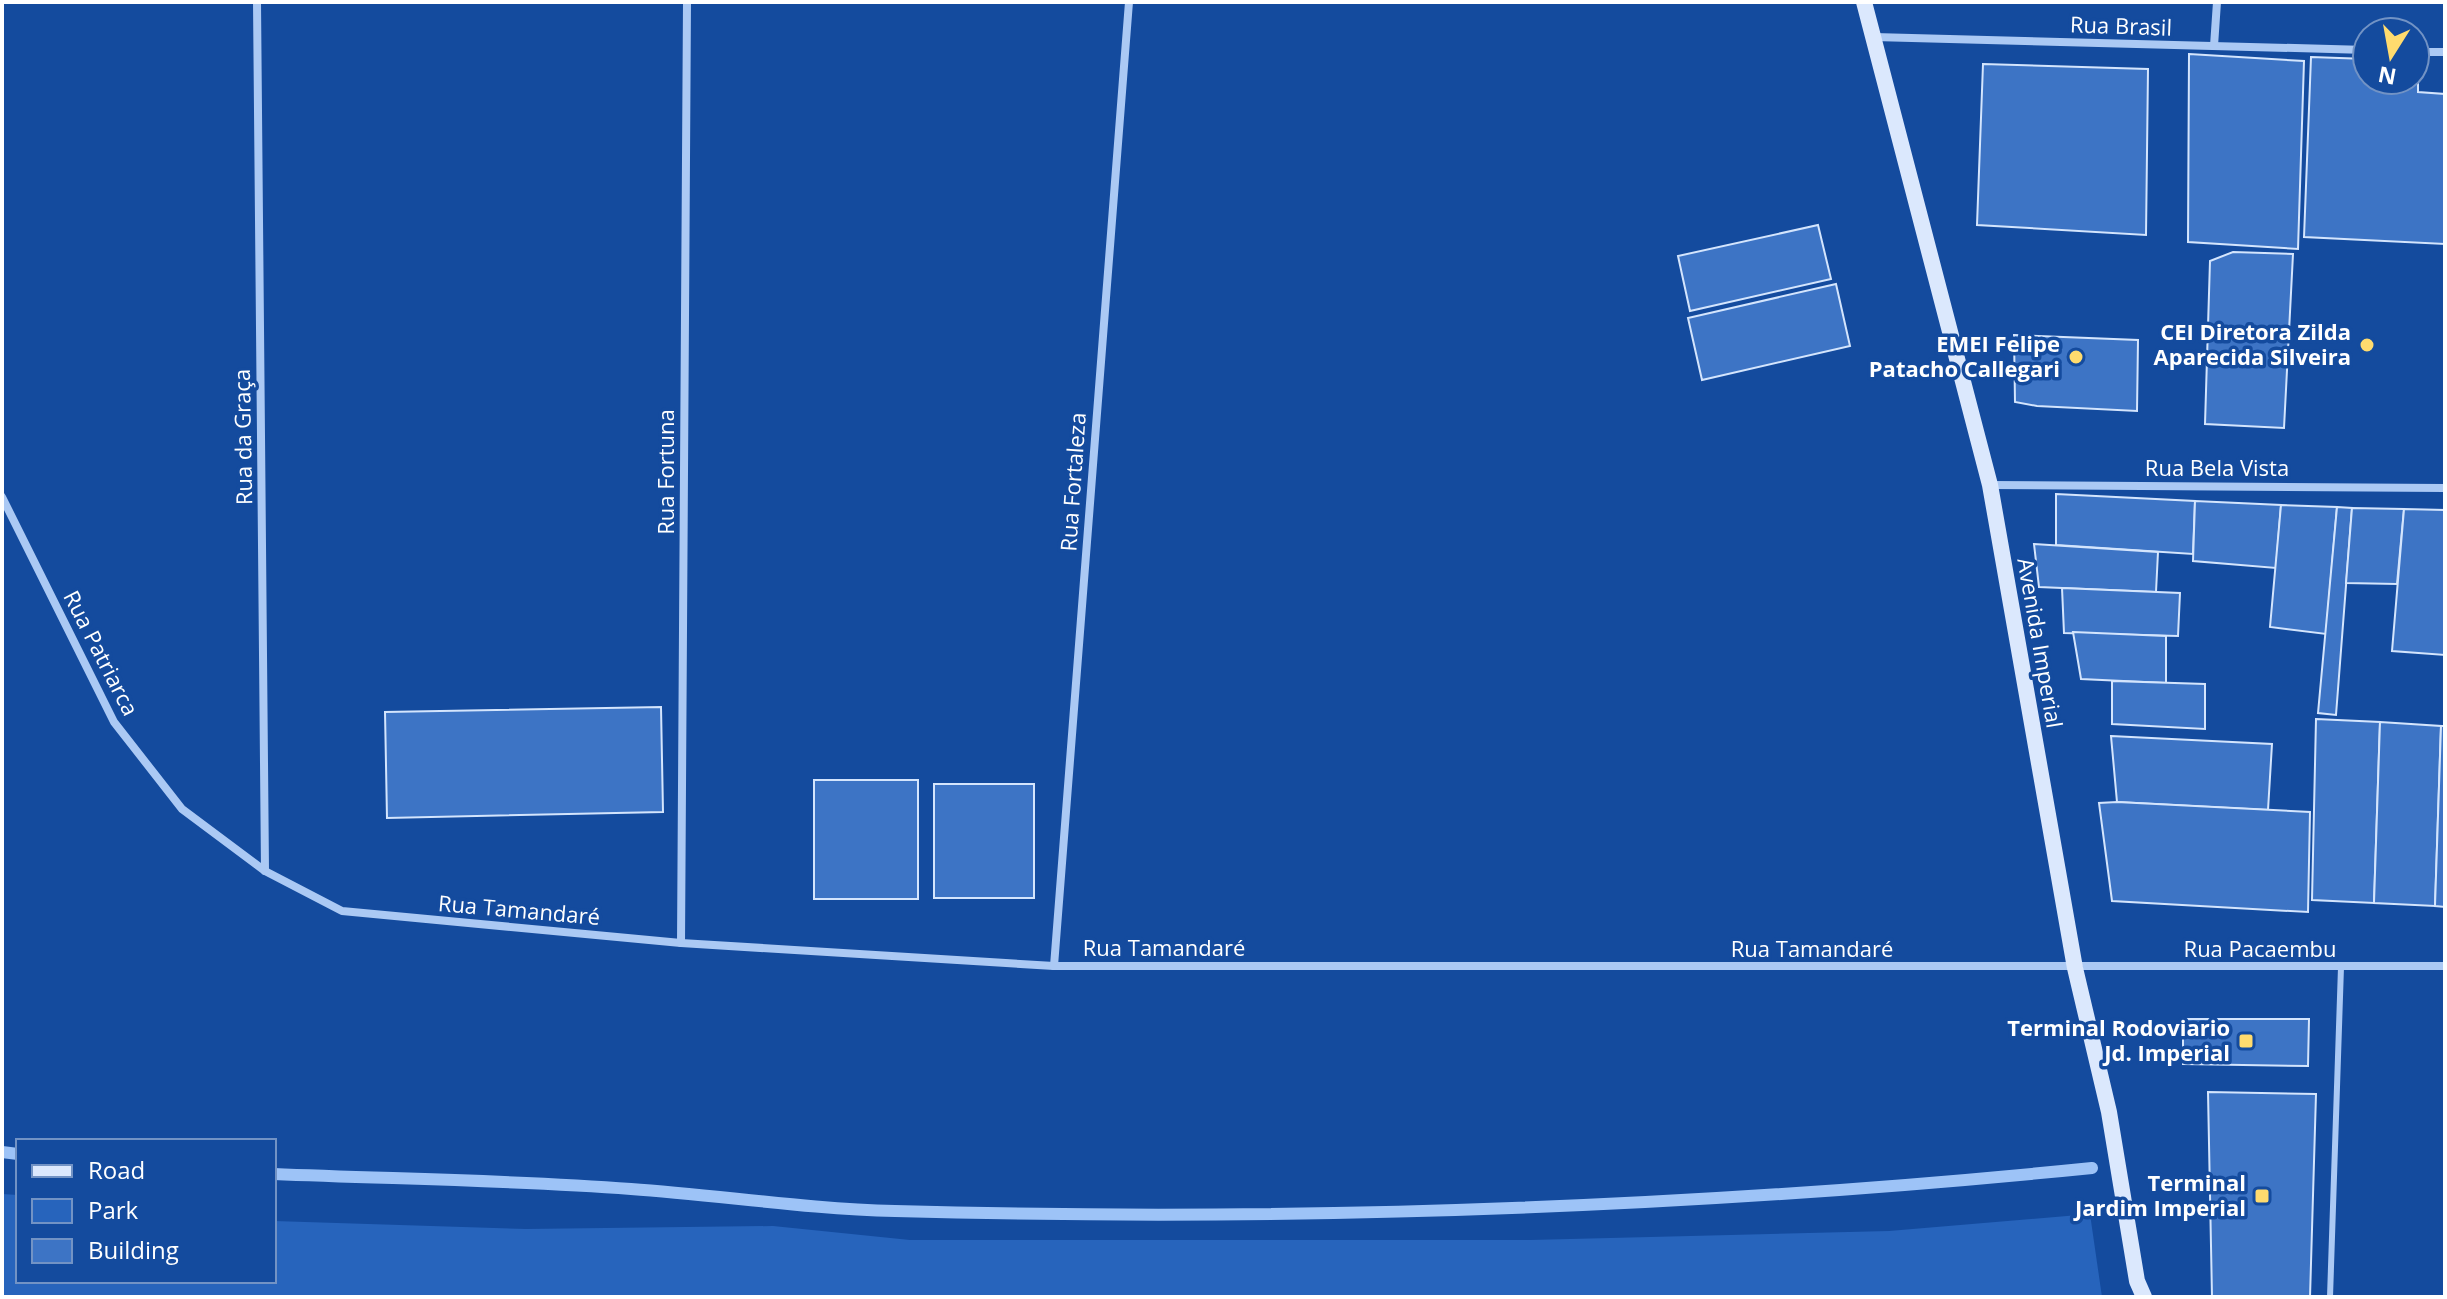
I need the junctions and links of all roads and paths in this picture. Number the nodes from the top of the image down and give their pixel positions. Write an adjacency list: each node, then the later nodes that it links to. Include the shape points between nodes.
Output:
1 (257, 2): 12 (street, Rua da Graça)
2 (687, 2): 13 (street, Rua Fortuna)
3 (1129, 2): 14 (street, Rua Fortaleza)
4 (1864, 2): 6 (main road, Avenida Imperial)
5 (2217, 2): 7 (street)
6 (1874, 37): 7 (street, Rua Brasil); 9 (main road, Avenida Imperial)
7 (2214, 46): 8 (street, Rua Brasil)
8 (2351, 50)
9 (1990, 485): 10 (street, Rua Bela Vista); 17 (main road, Avenida Imperial)
10 (2445, 488)
11 (2, 497): 12 (street, Rua Patriarca, via 114,722 182,809)
12 (265, 871): 13 (street, Rua Tamandaré, via 342,911)
13 (681, 943): 14 (street, Rua Tamandaré)
14 (1054, 966): 17 (street, Rua Tamandaré)
15 (2445, 966): 16 (street, Rua Pacaembu)
16 (2341, 967): 17 (street, Rua Pacaembu); 19 (lane)
17 (2075, 968): 18 (main road, Avenida Imperial)
18 (2144, 1297)
19 (2330, 1297)

